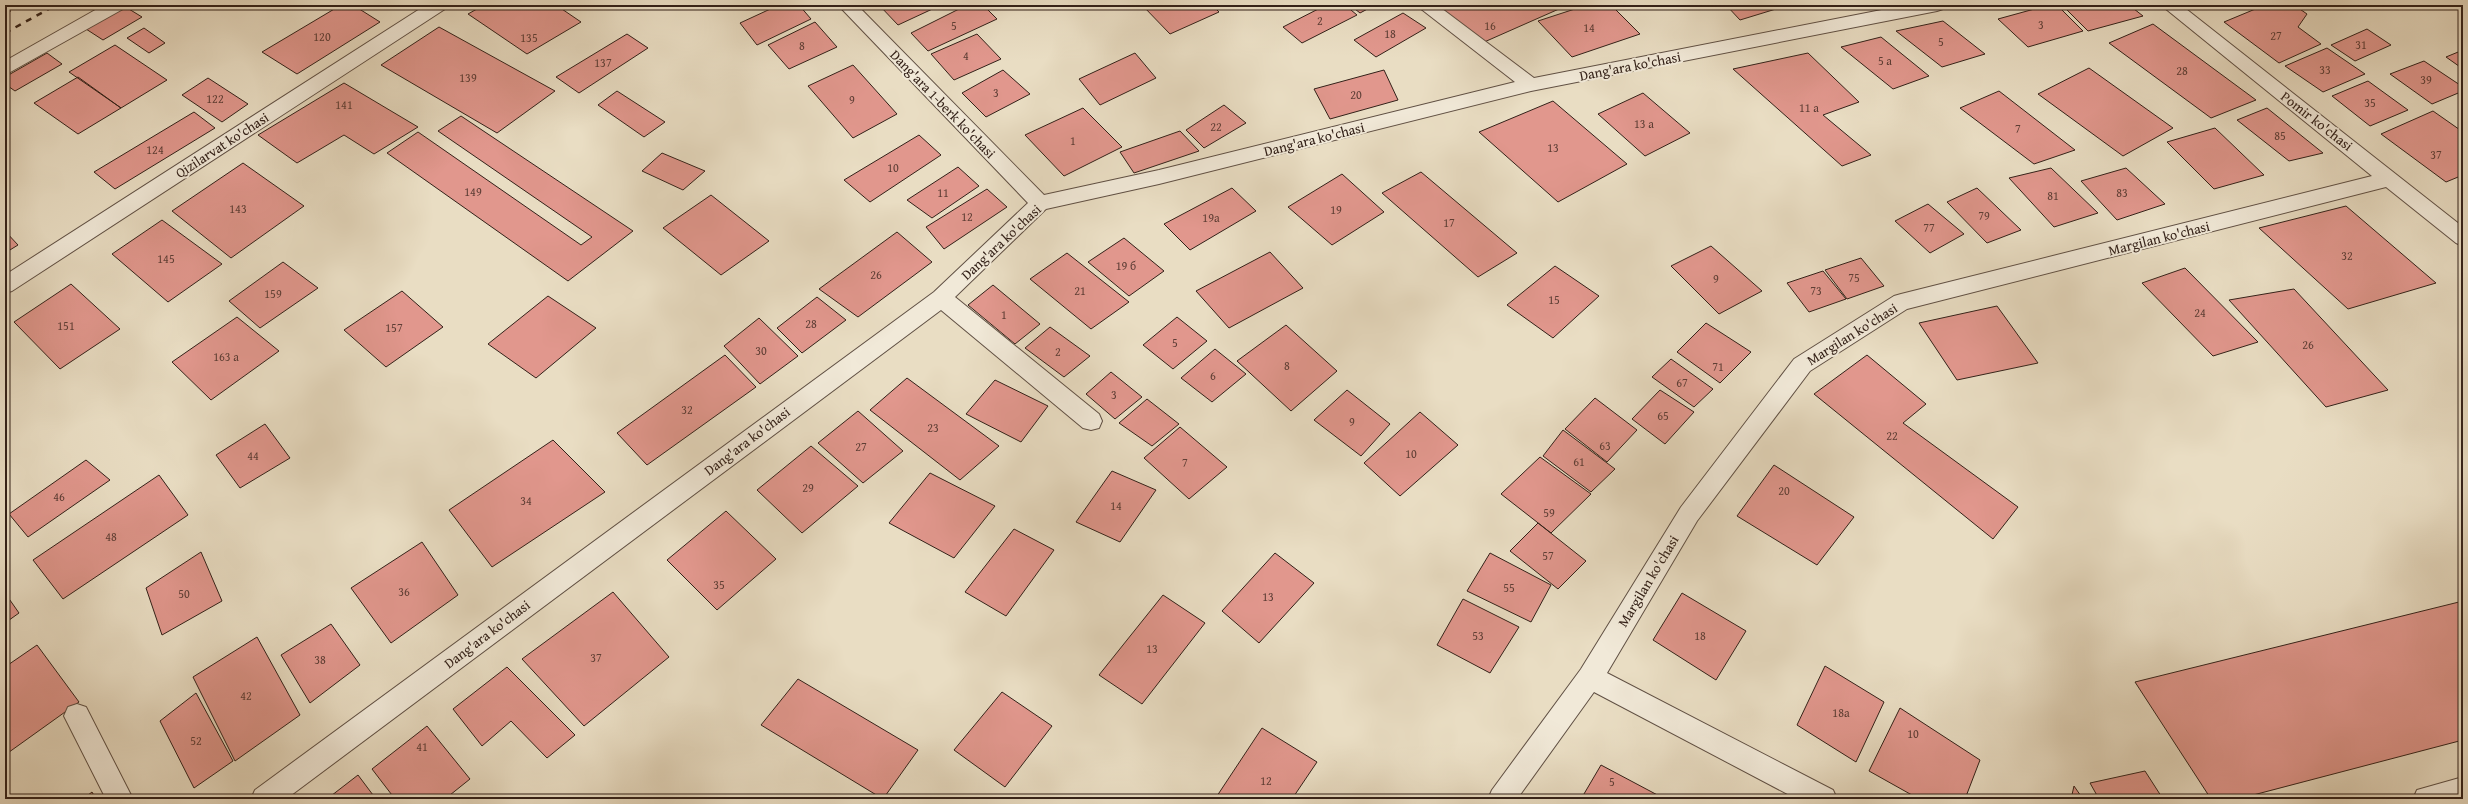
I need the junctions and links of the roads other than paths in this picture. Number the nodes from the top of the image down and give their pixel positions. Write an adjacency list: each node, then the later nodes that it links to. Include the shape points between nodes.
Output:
1 (117, 5): 7 (street)
2 (439, 5): 12 (street, Qizilarvat ko'chasi)
3 (847, 5): 10 (street, Dang'ara 1-berk ko'chasi)
4 (1425, 5): 8 (street)
5 (1937, 5): 8 (street, Dang'ara ko'chasi)
6 (2170, 5): 9 (street, Pomir ko'chasi)
7 (5, 69)
8 (1531, 85): 10 (street, Dang'ara ko'chasi, via 1159,178)
9 (2390, 179): 11 (street, Pomir ko'chasi); 15 (street, Margilan ko'chasi, via 1901,302 1802,365 1689,514)
10 (1040, 203): 13 (street, Dang'ara ko'chasi)
11 (2463, 238)
12 (5, 285)
13 (941, 298): 14 (street); 19 (street, Dang'ara ko'chasi)
14 (1091, 421)
15 (1590, 677): 20 (street, Margilan ko'chasi); 21 (street)
16 (77, 716): 18 (street)
17 (2463, 790): 22 (street)
18 (120, 799)
19 (264, 799)
20 (1501, 799)
21 (1824, 799)
22 (2426, 799)

